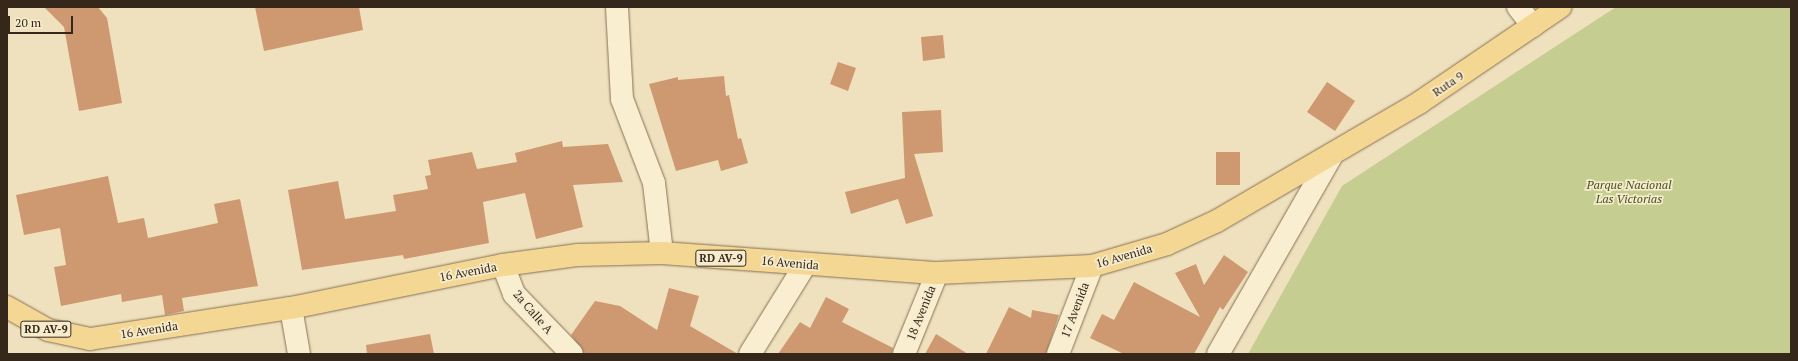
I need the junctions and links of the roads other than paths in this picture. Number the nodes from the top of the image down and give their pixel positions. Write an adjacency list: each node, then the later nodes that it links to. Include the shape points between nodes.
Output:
1 (617, 7): 6 (street, via 622,99 654,183)
2 (1518, 7): 4 (street)
3 (1560, 7): 4 (main road, Ruta 9)
4 (1533, 26): 5 (main road, Ruta 9, via 1419,103)
5 (1332, 155): 9 (main road, 16 Avenida / RD AV-9, via 1217,221 1167,244); 20 (street)
6 (662, 252): 7 (main road, 16 Avenida / RD AV-9, via 578,255); 8 (main road, 16 Avenida / RD AV-9)
7 (502, 265): 12 (main road, 16 Avenida / RD AV-9); 16 (street, 2a Calle A, via 514,294)
8 (805, 265): 10 (main road, 16 Avenida / RD AV-9); 17 (street)
9 (1092, 266): 10 (main road, 16 Avenida / RD AV-9); 19 (street, 17 Avenida)
10 (937, 273): 18 (street, 18 Avenida)
11 (7, 307): 13 (main road, 16 Avenida / RD AV-9, via 48,330)
12 (291, 308): 13 (main road, 16 Avenida / RD AV-9); 15 (street)
13 (90, 339): 14 (main road)
14 (74, 354)
15 (299, 354)
16 (572, 354)
17 (750, 354)
18 (904, 354)
19 (1058, 354)
20 (1218, 354)

